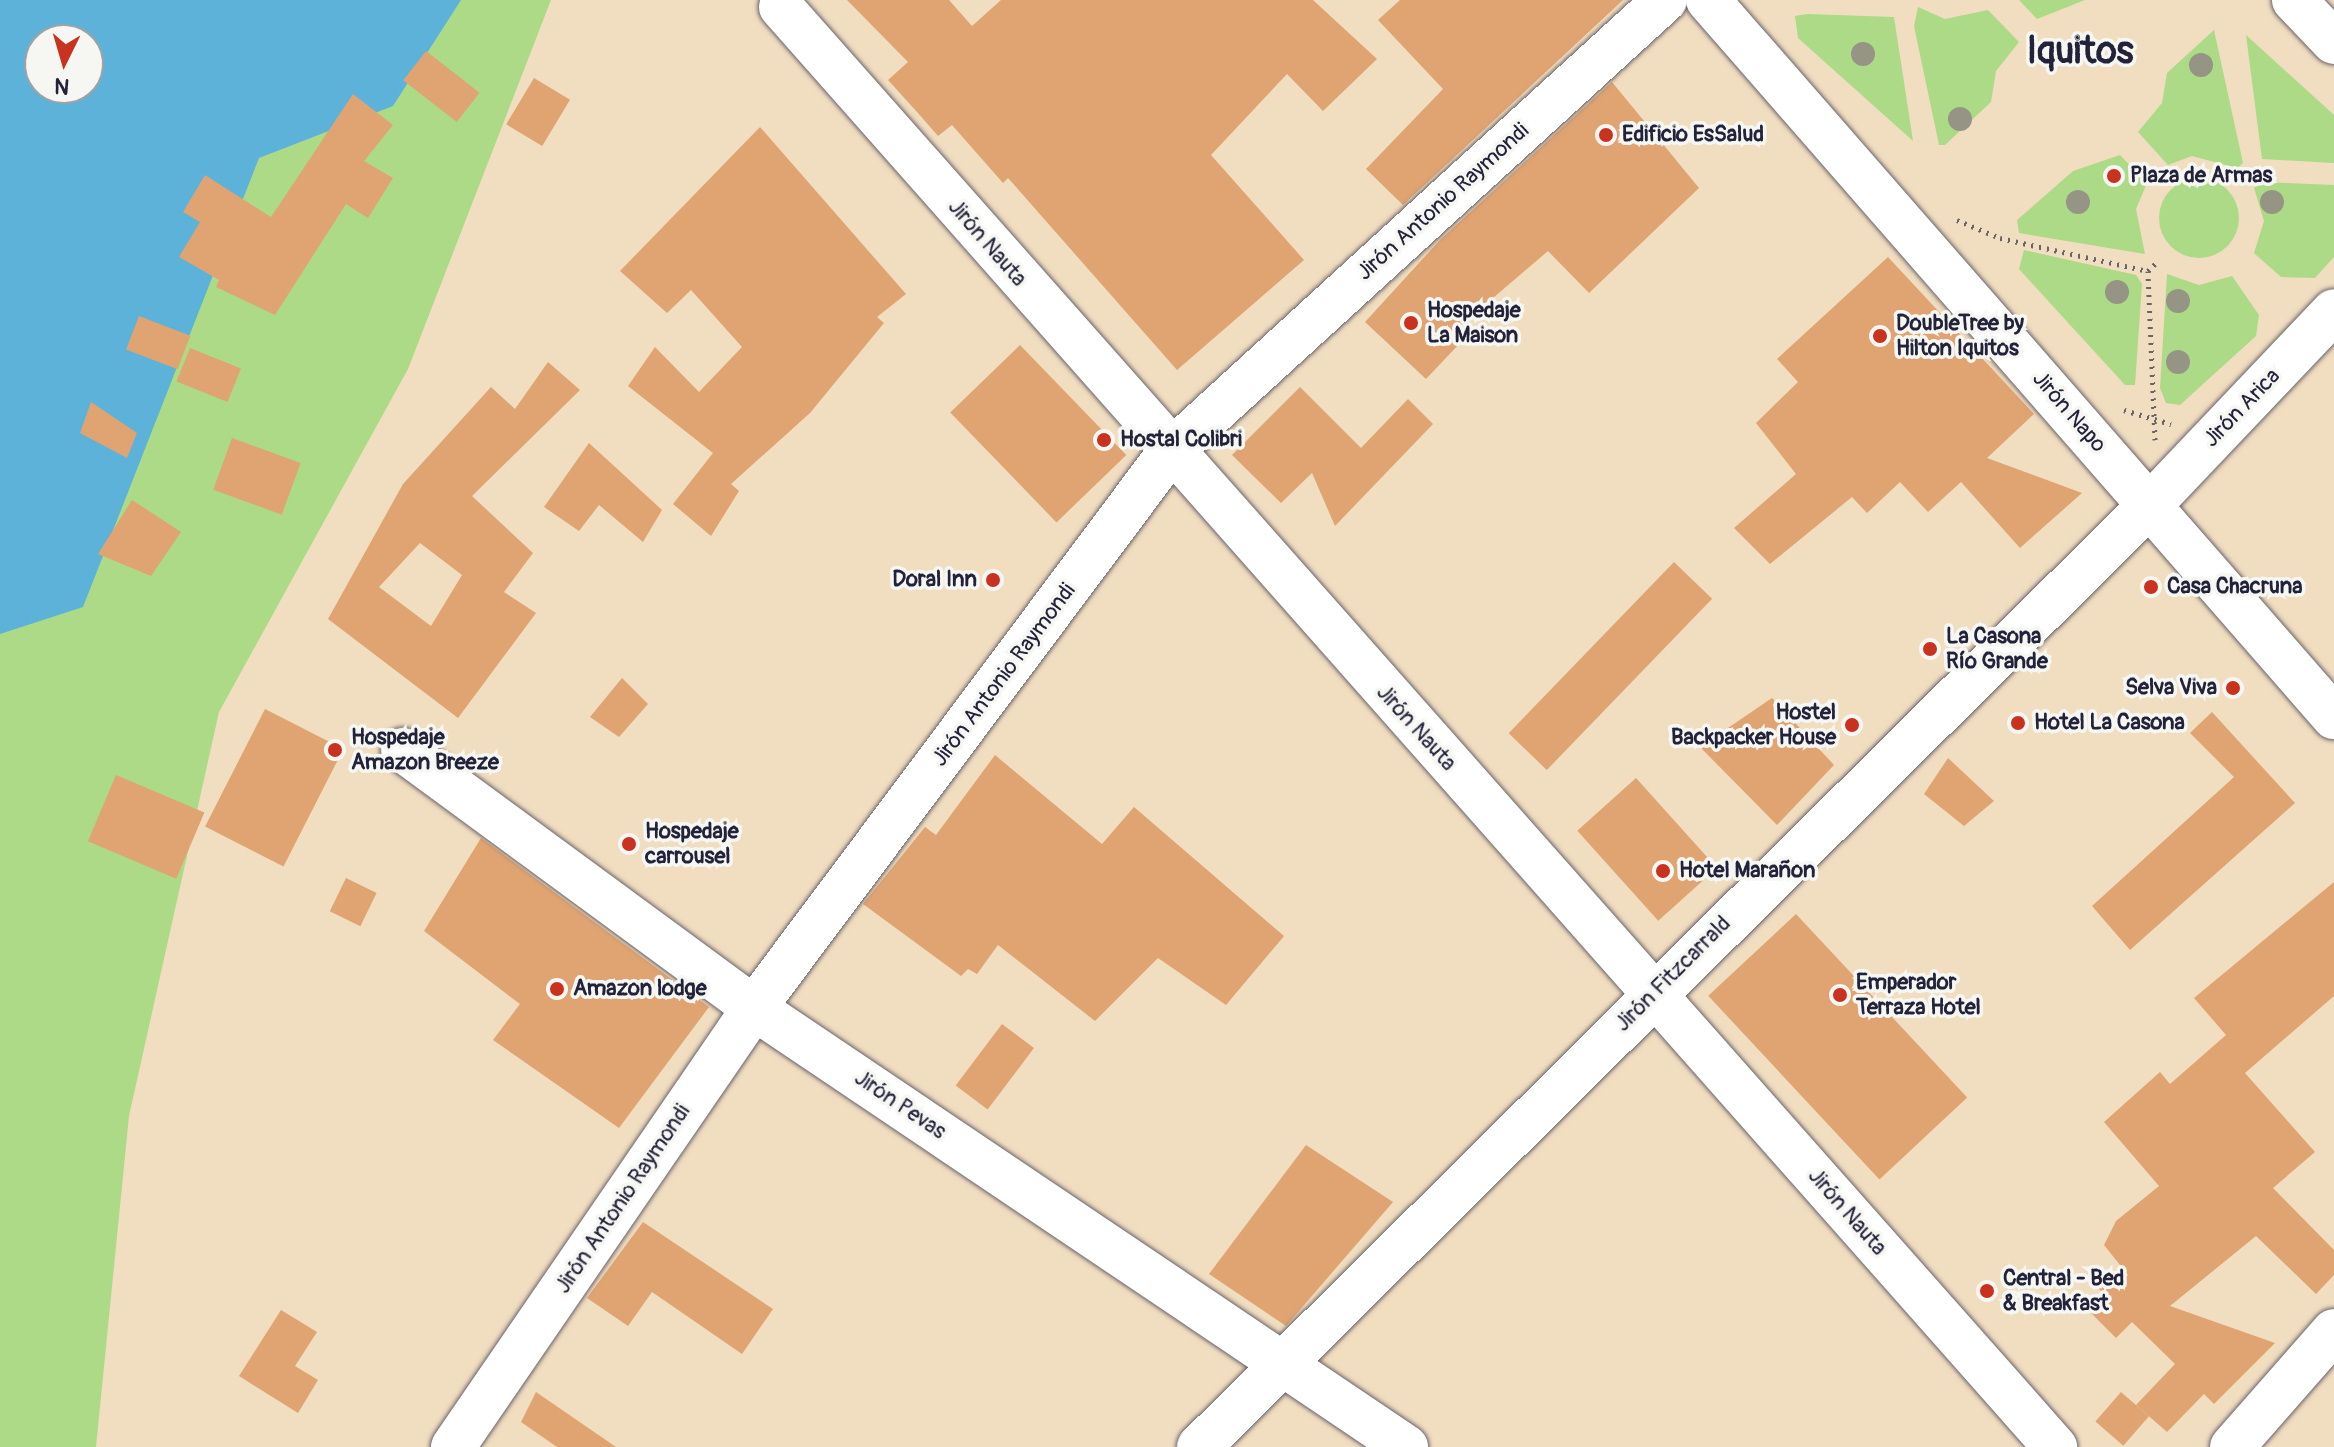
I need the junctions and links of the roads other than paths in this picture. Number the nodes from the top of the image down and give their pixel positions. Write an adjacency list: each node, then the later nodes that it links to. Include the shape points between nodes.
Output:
1 (1665, 0): 7 (street, Jirón Antonio Raymondi)
2 (1708, 0): 8 (street, Jirón Napo)
3 (2294, 0): 5 (street)
4 (781, 7): 7 (street, Jirón Nauta)
5 (2334, 42)
6 (2334, 311): 8 (street, Jirón Arica)
7 (1169, 453): 11 (street, Jirón Nauta); 12 (street, Jirón Antonio Raymondi)
8 (2150, 505): 9 (street, Jirón Napo); 11 (street, Jirón Fitzcarrald)
9 (2334, 717)
10 (403, 750): 12 (street, Jirón Pevas)
11 (1653, 993): 14 (street, Jirón Fitzcarrald); 18 (street, Jirón Nauta)
12 (754, 1008): 14 (street, Jirón Pevas); 15 (street, Jirón Antonio Raymondi)
13 (2334, 1331): 19 (street)
14 (1285, 1362): 16 (street, Jirón Fitzcarrald); 17 (street, Jirón Pevas)
15 (453, 1447)
16 (1199, 1447)
17 (1406, 1447)
18 (2055, 1447)
19 (2232, 1447)

